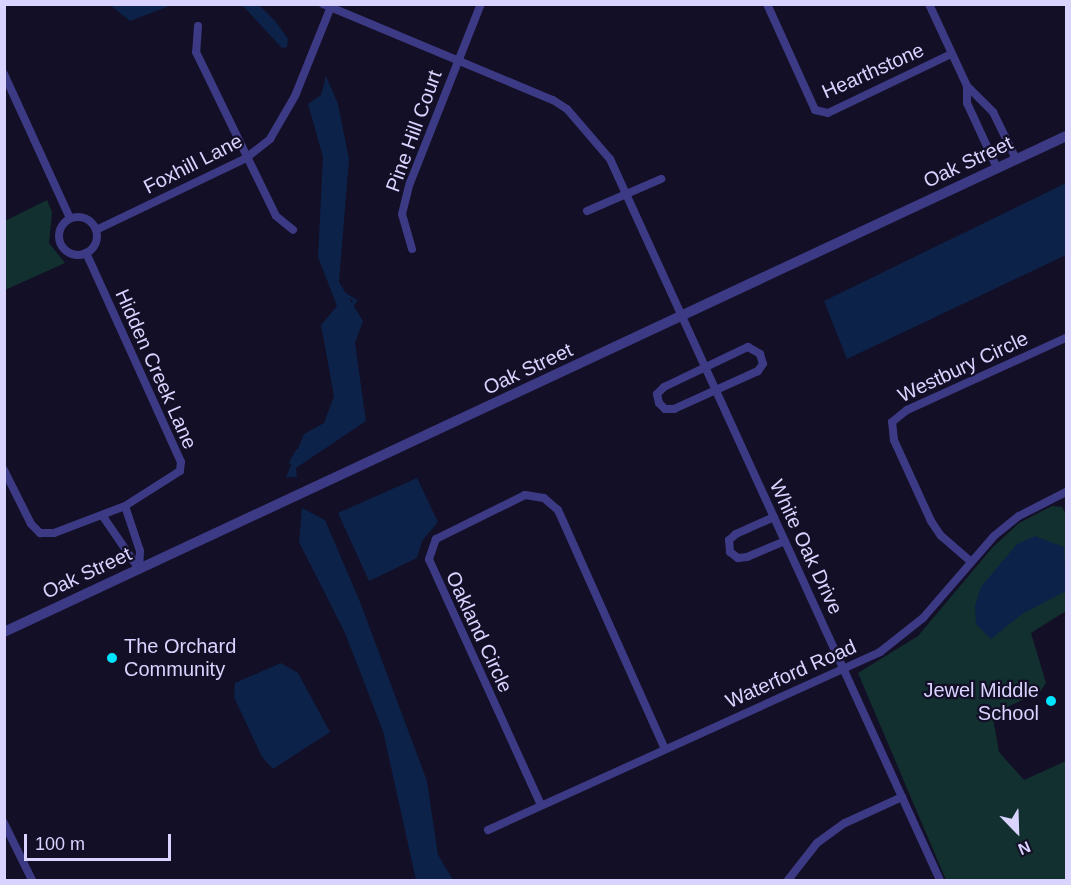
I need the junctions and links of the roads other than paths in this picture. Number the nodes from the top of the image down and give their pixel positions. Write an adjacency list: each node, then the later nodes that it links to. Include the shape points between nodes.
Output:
1 (481, 4): 7 (street, Pine Hill Court)
2 (766, 4): 6 (street, Hearthstone, via 815,110 828,113)
3 (929, 4): 6 (street)
4 (328, 6): 7 (street, White Oak Drive); 11 (street, Foxhill Lane, via 282,124)
5 (198, 26): 11 (street, via 196,52)
6 (951, 54): 9 (street)
7 (458, 60): 15 (street, White Oak Drive, via 567,109 610,159); 20 (street, Pine Hill Court, via 410,183 402,214)
8 (4, 74): 17 (street)
9 (967, 87): 12 (street, via 993,112); 13 (street, via 967,103)
10 (1066, 136): 12 (street, Oak Street)
11 (246, 158): 18 (street, Foxhill Lane); 19 (street, via 276,216)
12 (1016, 159): 13 (street, Oak Street)
13 (997, 168): 22 (street, Oak Street)
14 (661, 179): 15 (street)
15 (627, 194): 16 (street); 22 (street, White Oak Drive)
16 (586, 211)
17 (70, 218): 18 (street, via 83,218); 21 (street, via 59,232 60,244 74,255)
18 (96, 230): 21 (street, via 95,244)
19 (292, 230)
20 (412, 249)
21 (86, 253): 28 (street, Hidden Creek Lane, via 181,462 175,478)
22 (682, 316): 24 (street, White Oak Drive); 33 (street, Oak Street)
23 (1066, 338): 32 (street, Westbury Circle, via 907,410 892,422 894,440 931,521 941,536)
24 (706, 366): 25 (street, White Oak Drive); 25 (street, via 747,347 760,354 763,364 758,371); 25 (street, via 664,387 657,394 659,403 665,409 674,409)
25 (717, 391): 30 (street, White Oak Drive)
26 (4, 470): 29 (street, Hidden Creek Lane, via 31,524 40,533 54,533)
27 (1066, 492): 32 (street, Waterford Road, via 1019,516)
28 (125, 506): 29 (street, Hidden Creek Lane); 33 (street, via 140,551)
29 (102, 515): 33 (street)
30 (774, 517): 31 (street, White Oak Drive); 31 (street, via 736,534 729,540 730,552 738,558 747,557)
31 (785, 541): 35 (street, White Oak Drive)
32 (969, 560): 35 (street, Waterford Road, via 923,618 896,642)
33 (139, 569): 34 (street, Oak Street)
34 (4, 632)
35 (844, 669): 36 (street, Waterford Road); 37 (street, White Oak Drive)
36 (665, 749): 38 (street, Waterford Road); 38 (street, Oakland Circle, via 558,510 544,498 525,495 436,539 429,559)
37 (902, 797): 42 (street, via 845,823 818,843); 43 (street, White Oak Drive)
38 (541, 805): 40 (street, Waterford Road)
39 (4, 824): 41 (street)
40 (488, 830)
41 (32, 880)
42 (788, 880)
43 (940, 880)

